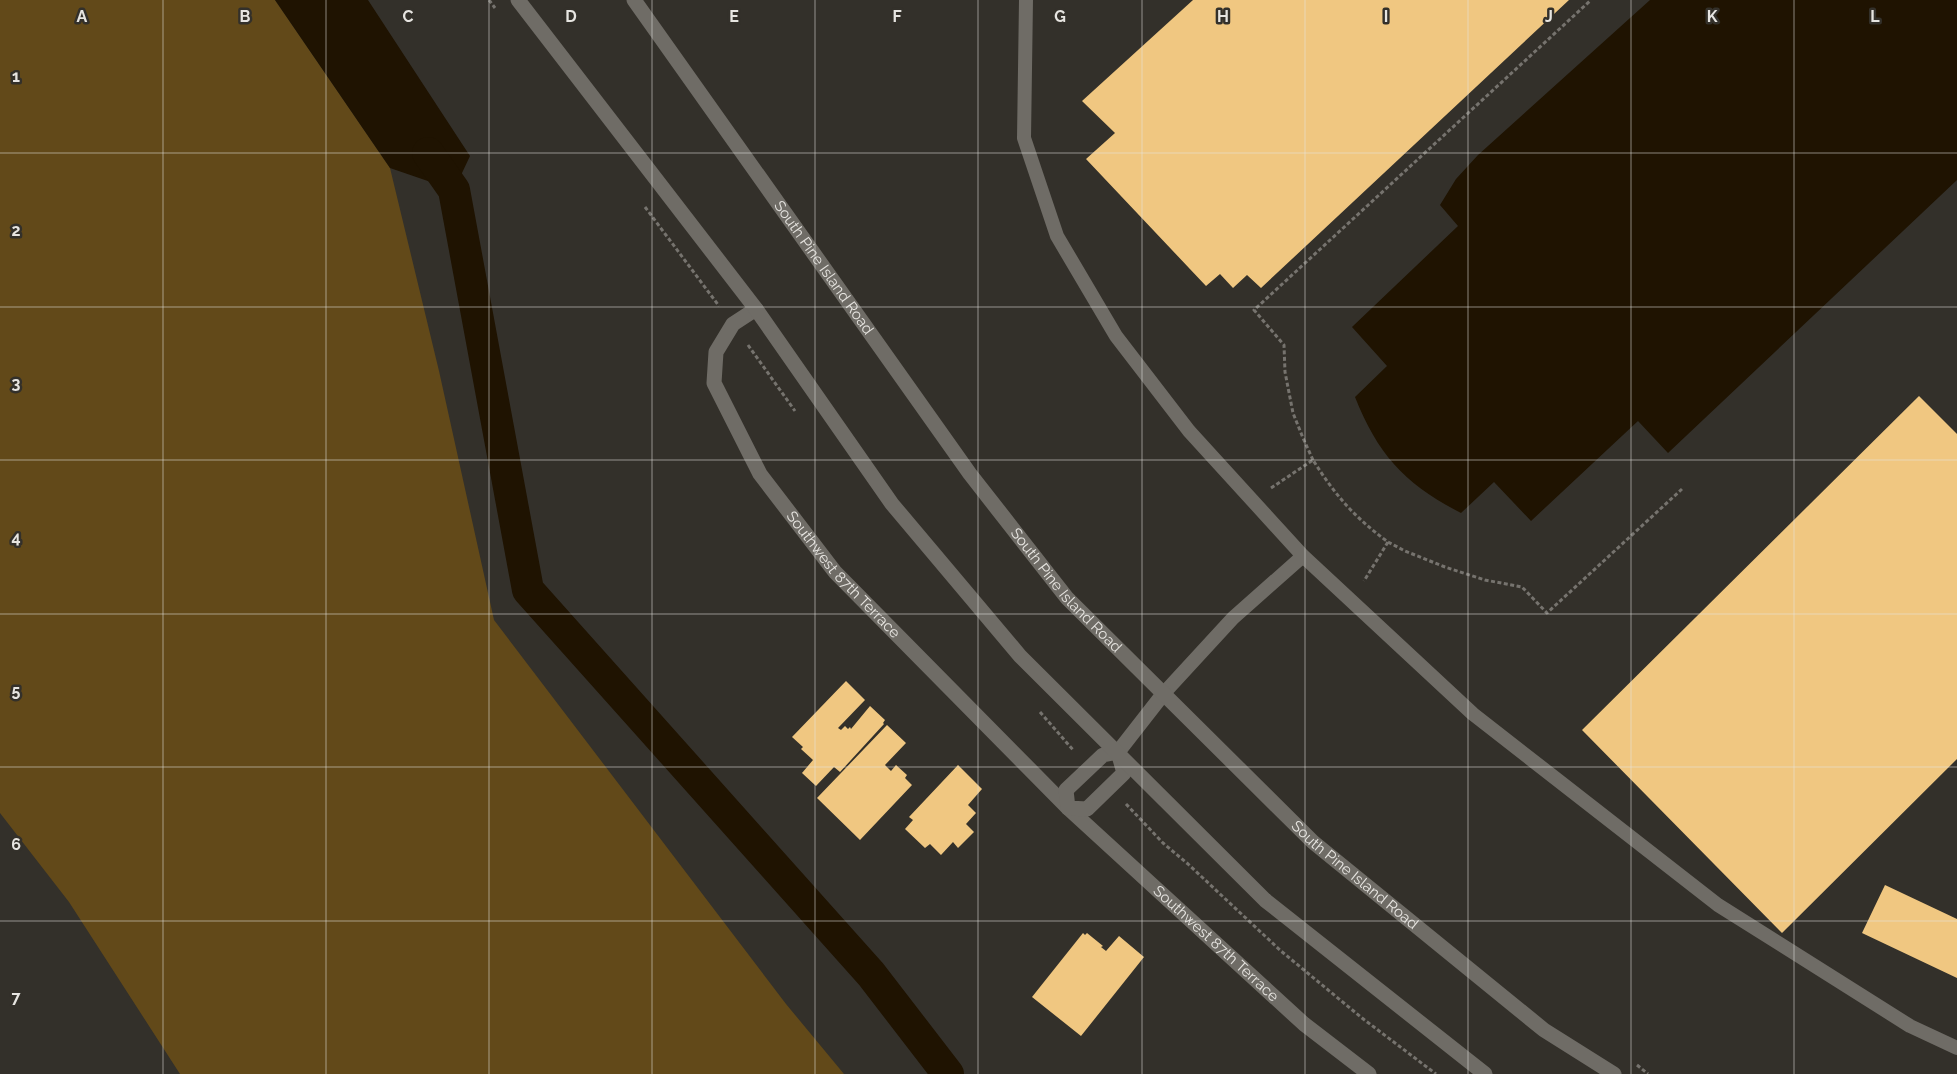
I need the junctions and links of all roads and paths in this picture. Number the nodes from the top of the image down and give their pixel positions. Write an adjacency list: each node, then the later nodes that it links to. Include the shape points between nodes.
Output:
1 (518, 0): 5 (main road)
2 (634, 0): 12 (main road, South Pine Island Road, via 970,474 1067,598)
3 (1026, 0): 10 (lane, via 1024,138 1057,236 1116,336 1150,382 1189,431)
4 (1591, 0): 6 (path, via 1254,310 1284,345 1285,372 1293,413)
5 (756, 309): 13 (main road, via 892,504 1020,656); 14 (main road, Southwest 87th Terrace, via 733,324 716,352 714,383 760,474 835,572)
6 (1313, 460): 8 (path); 9 (path, via 1353,514)
7 (1682, 489): 9 (path, via 1547,613 1522,587 1452,570)
8 (1268, 491)
9 (1388, 542): 11 (path)
10 (1303, 556): 12 (lane, via 1233,618); 15 (lane, via 1473,714 1718,905 1910,1026)
11 (1360, 588)
12 (1164, 692): 13 (main road); 19 (main road, South Pine Island Road, via 1313,842 1544,1030)
13 (1118, 752): 14 (main road, via 1103,755 1066,790); 14 (main road, via 1124,773 1087,809); 18 (main road, via 1265,900)
14 (1068, 808): 17 (main road, Southwest 87th Terrace, via 1304,1024)
15 (1957, 1048)
16 (1633, 1063): 20 (path)
17 (1369, 1074)
18 (1486, 1074)
19 (1614, 1074)
20 (1648, 1074)

